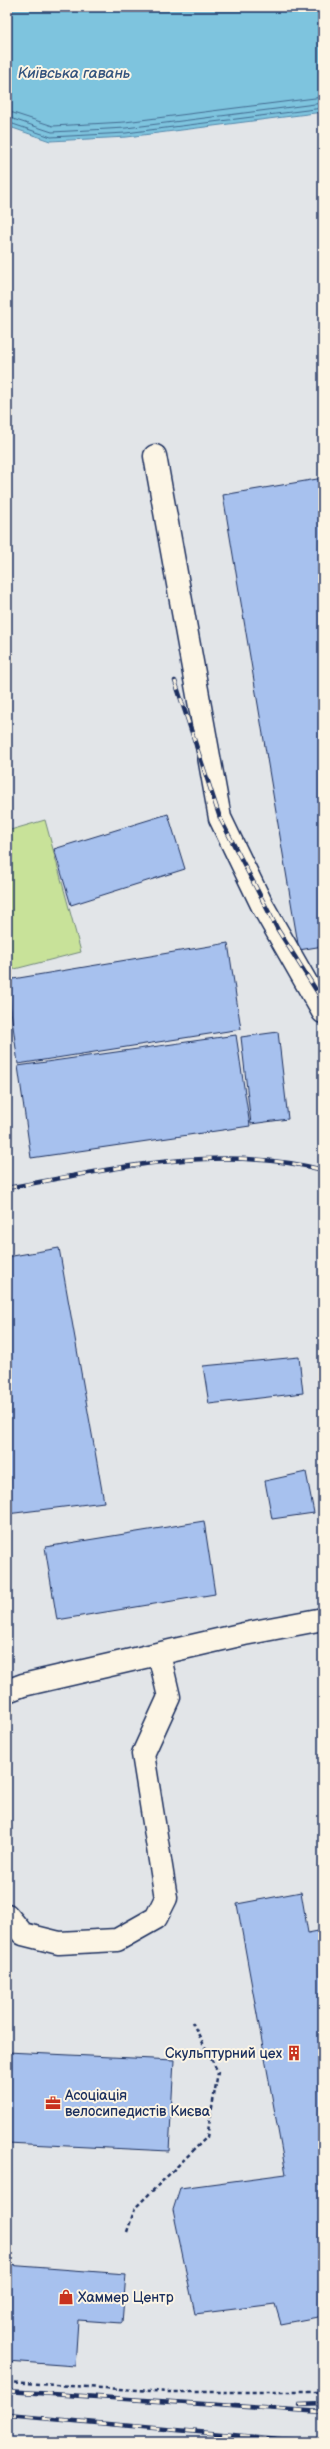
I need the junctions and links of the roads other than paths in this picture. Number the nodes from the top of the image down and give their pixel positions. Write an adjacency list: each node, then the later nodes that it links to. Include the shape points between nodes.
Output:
1 (155, 456): 2 (lane, via 220,818 262,905)
2 (323, 1012)
3 (323, 1619): 4 (lane)
4 (159, 1654): 5 (lane, via 23,1685); 6 (lane, via 169,1697 143,1754 166,1898 156,1918 117,1940 59,1943 23,1934)
5 (7, 1691)
6 (7, 1915)

